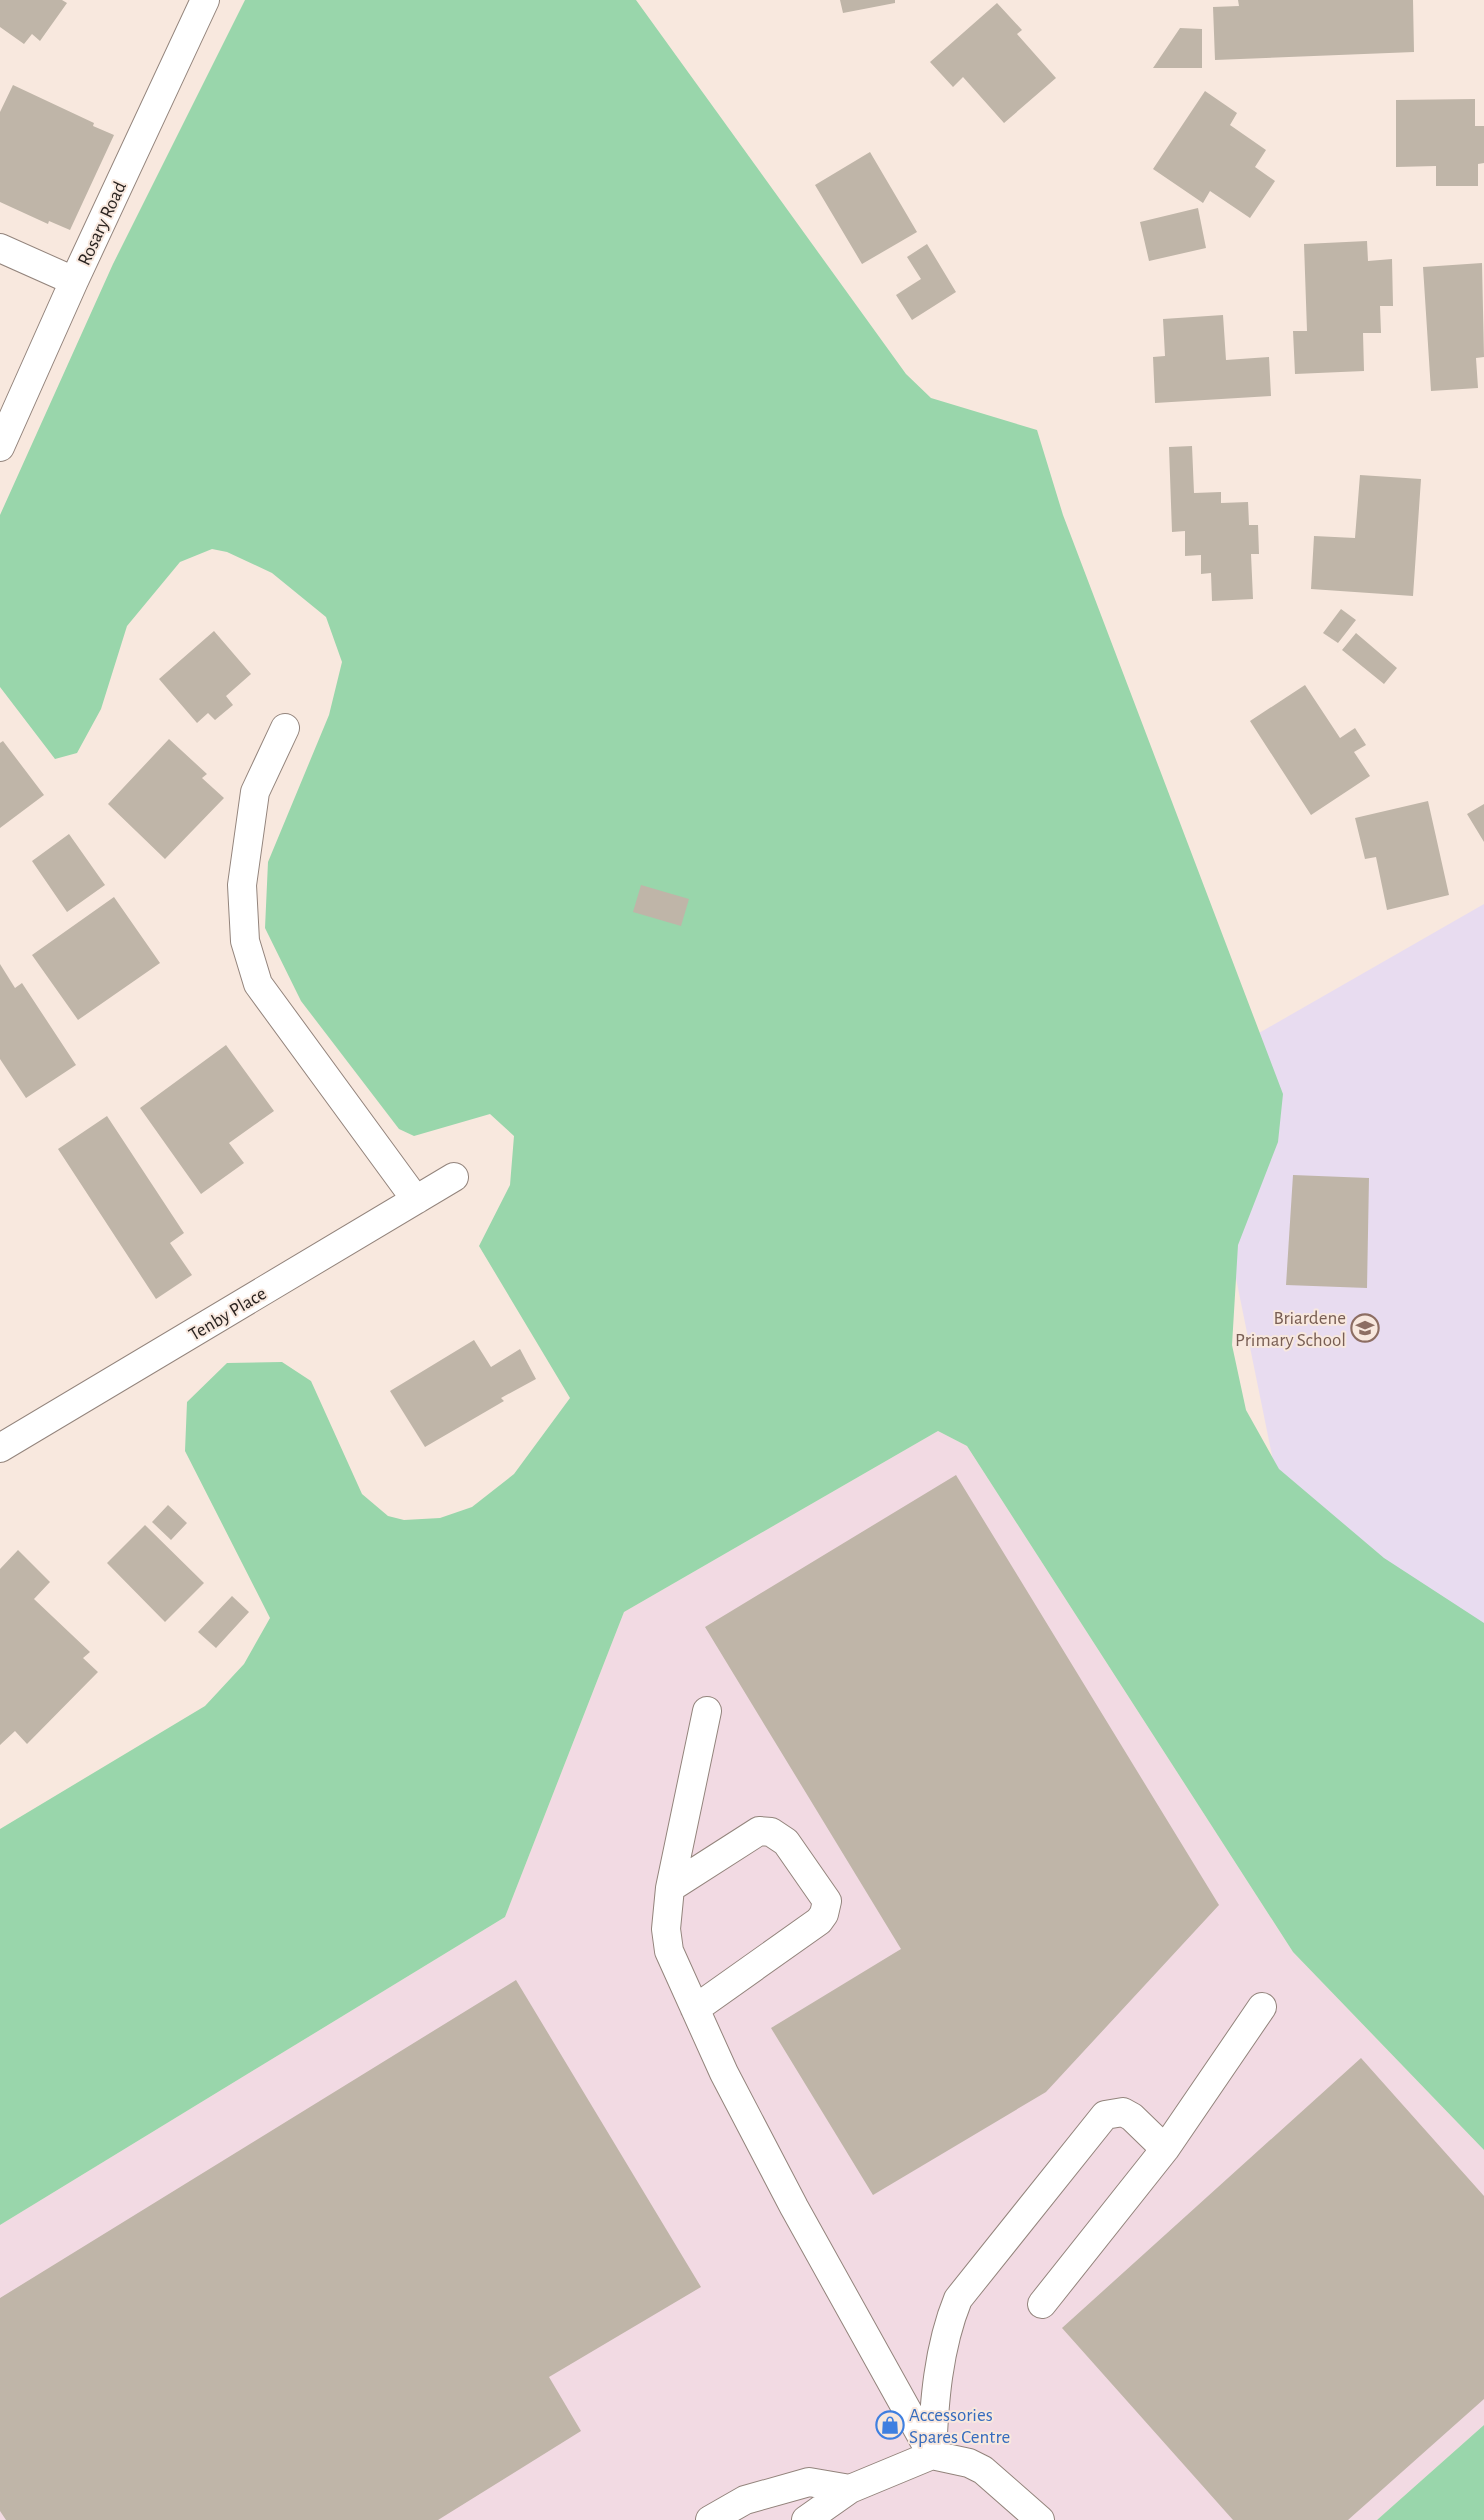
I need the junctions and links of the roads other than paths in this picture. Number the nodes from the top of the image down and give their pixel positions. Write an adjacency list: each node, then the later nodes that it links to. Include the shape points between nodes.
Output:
1 (205, 0): 3 (street, Rosary Road)
2 (0, 248): 3 (street)
3 (74, 281): 4 (street, Rosary Road)
4 (0, 446)
5 (285, 728): 7 (street, via 255,792 242,885 245,941 258,984)
6 (454, 1178): 7 (street, Tenby Place)
7 (416, 1200): 8 (street, Tenby Place)
8 (0, 1448)
9 (707, 1711): 10 (street)
10 (670, 1888): 12 (street, via 666,1928 669,1951); 12 (street, via 759,1831 771,1832 786,1842 826,1901 819,1921)
11 (1262, 2007): 13 (street)
12 (695, 2009): 15 (street, via 724,2073 790,2199)
13 (1165, 2149): 14 (street); 15 (street, via 1132,2117 1123,2112 1105,2115 958,2299 944,2345 934,2411)
14 (1042, 2304)
15 (932, 2455): 16 (street); 19 (street, via 961,2460 984,2470)
16 (850, 2489): 17 (street, via 809,2482 745,2500); 18 (street)
17 (710, 2520)
18 (806, 2520)
19 (1040, 2520)

